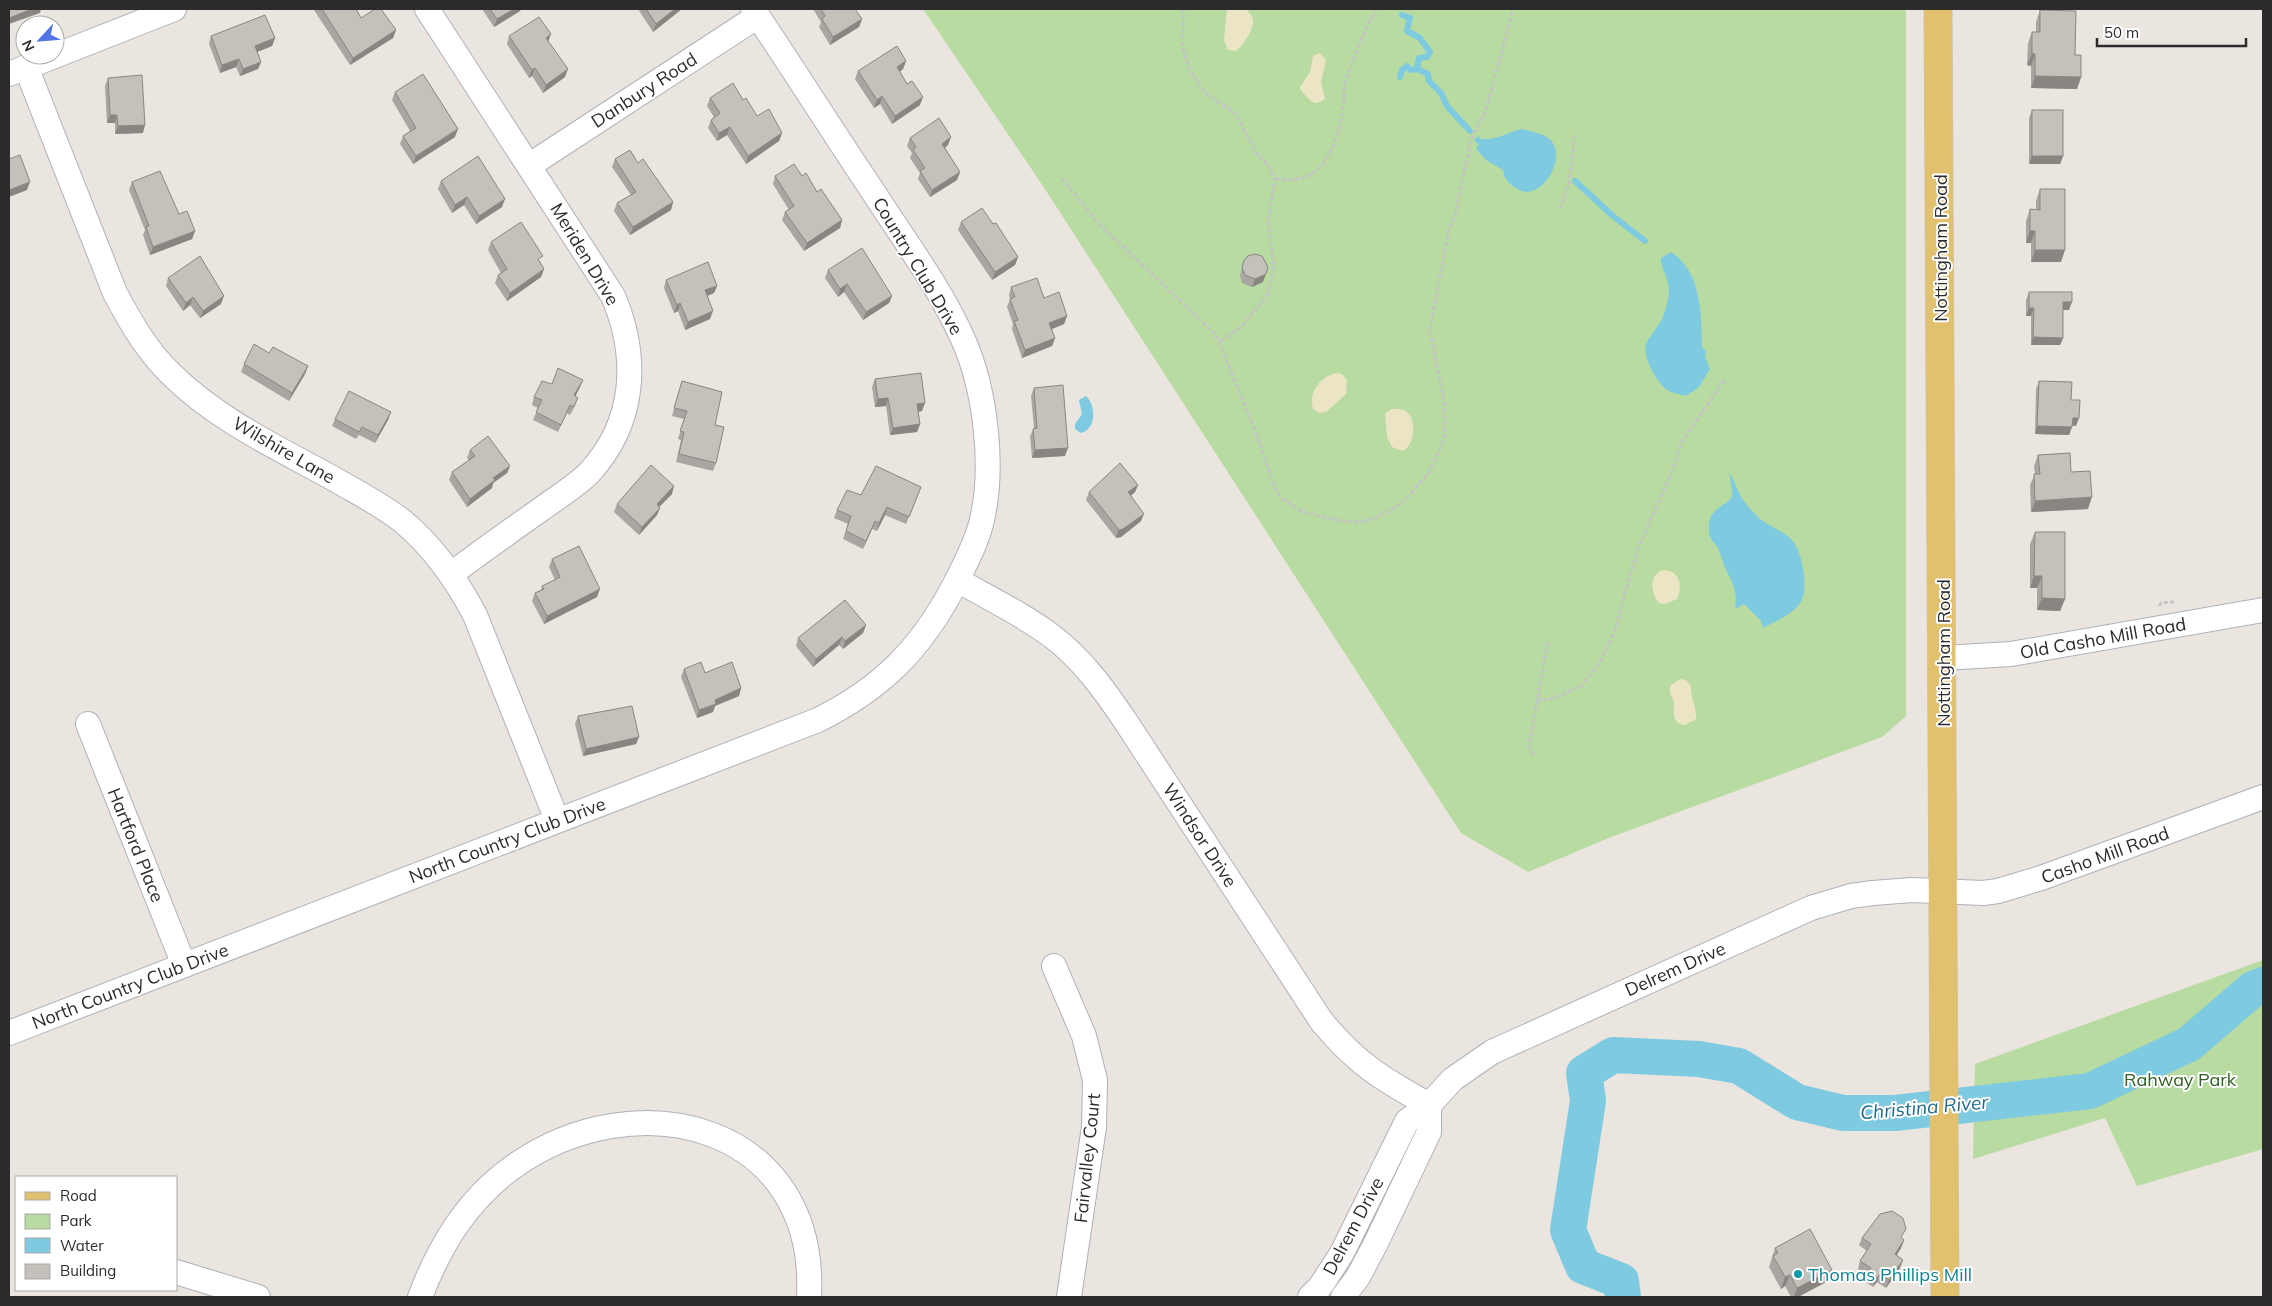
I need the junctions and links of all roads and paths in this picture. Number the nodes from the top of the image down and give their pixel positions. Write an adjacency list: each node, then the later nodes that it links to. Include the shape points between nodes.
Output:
1 (174, 9): 8 (street)
2 (427, 9): 10 (street, Meriden Drive)
3 (1183, 9): 12 (path, via 1183,50 1194,77 1206,94 1235,113)
4 (1376, 9): 12 (path, via 1355,52 1344,85 1344,100 1328,156 1310,175 1299,179)
5 (1514, 9): 14 (path, via 1486,110 1471,140 1455,215 1448,229 1430,329 1441,379 1445,425 1438,458 1418,487 1392,510 1359,522 1322,518 1281,498)
6 (1938, 9): 20 (main road, Nottingham Road)
7 (756, 12): 10 (street, Danbury Road); 17 (street, Country Club Drive, via 932,282 953,319 973,366 985,427 987,480 980,526)
8 (17, 70): 16 (street, Wilshire Lane, via 115,293 149,350 198,398 220,413 400,520)
9 (1575, 132): 13 (path, via 1569,184)
10 (530, 165): 16 (street, Meriden Drive, via 614,296 629,344 628,394 611,441 588,474)
11 (1062, 178): 14 (path, via 1097,222 1203,320)
12 (1275, 179): 14 (path, via 1268,221 1274,266 1268,294 1242,326)
13 (1560, 209)
14 (1219, 342)
15 (1725, 379): 21 (path, via 1682,441 1638,551 1618,622 1600,662 1581,686 1554,698)
16 (451, 574): 25 (street, Wilshire Lane, via 468,600 489,646)
17 (957, 580): 25 (street, North Country Club Drive, via 941,611 911,652 890,674 844,707 786,733); 30 (street, Windsor Drive, via 1054,638 1095,678 1322,1022 1356,1060)
18 (2263, 610): 20 (street, Old Casho Mill Road, via 2011,654)
19 (1548, 641): 21 (path)
20 (1943, 658): 26 (main road, Nottingham Road)
21 (1537, 701): 23 (path, via 1529,746)
22 (88, 724): 27 (street, Hartford Place)
23 (1532, 755)
24 (2263, 797): 26 (street, Casho Mill Road, via 2011,888 1983,894)
25 (557, 820): 27 (street, North Country Club Drive)
26 (1944, 891): 30 (street, Delrem Drive, via 1873,892 1811,908 1492,1052 1453,1079); 38 (main road, Nottingham Road)
27 (184, 965): 29 (street, North Country Club Drive)
28 (1054, 966): 35 (street, Fairvalley Court, via 1084,1036 1096,1080 1094,1127)
29 (9, 1033)
30 (1429, 1105): 36 (street, Delrem Drive, via 1407,1121 1342,1253); 37 (street, Delrem Drive, via 1429,1132 1375,1245)
31 (178, 1273): 32 (street)
32 (258, 1297)
33 (420, 1297): 34 (street, via 455,1224 490,1186 513,1167 560,1140 598,1129 653,1122 698,1129 723,1138 748,1153 767,1170 794,1212 804,1236 809,1262)
34 (809, 1297)
35 (1069, 1297)
36 (1310, 1297)
37 (1343, 1297)
38 (1944, 1297)

